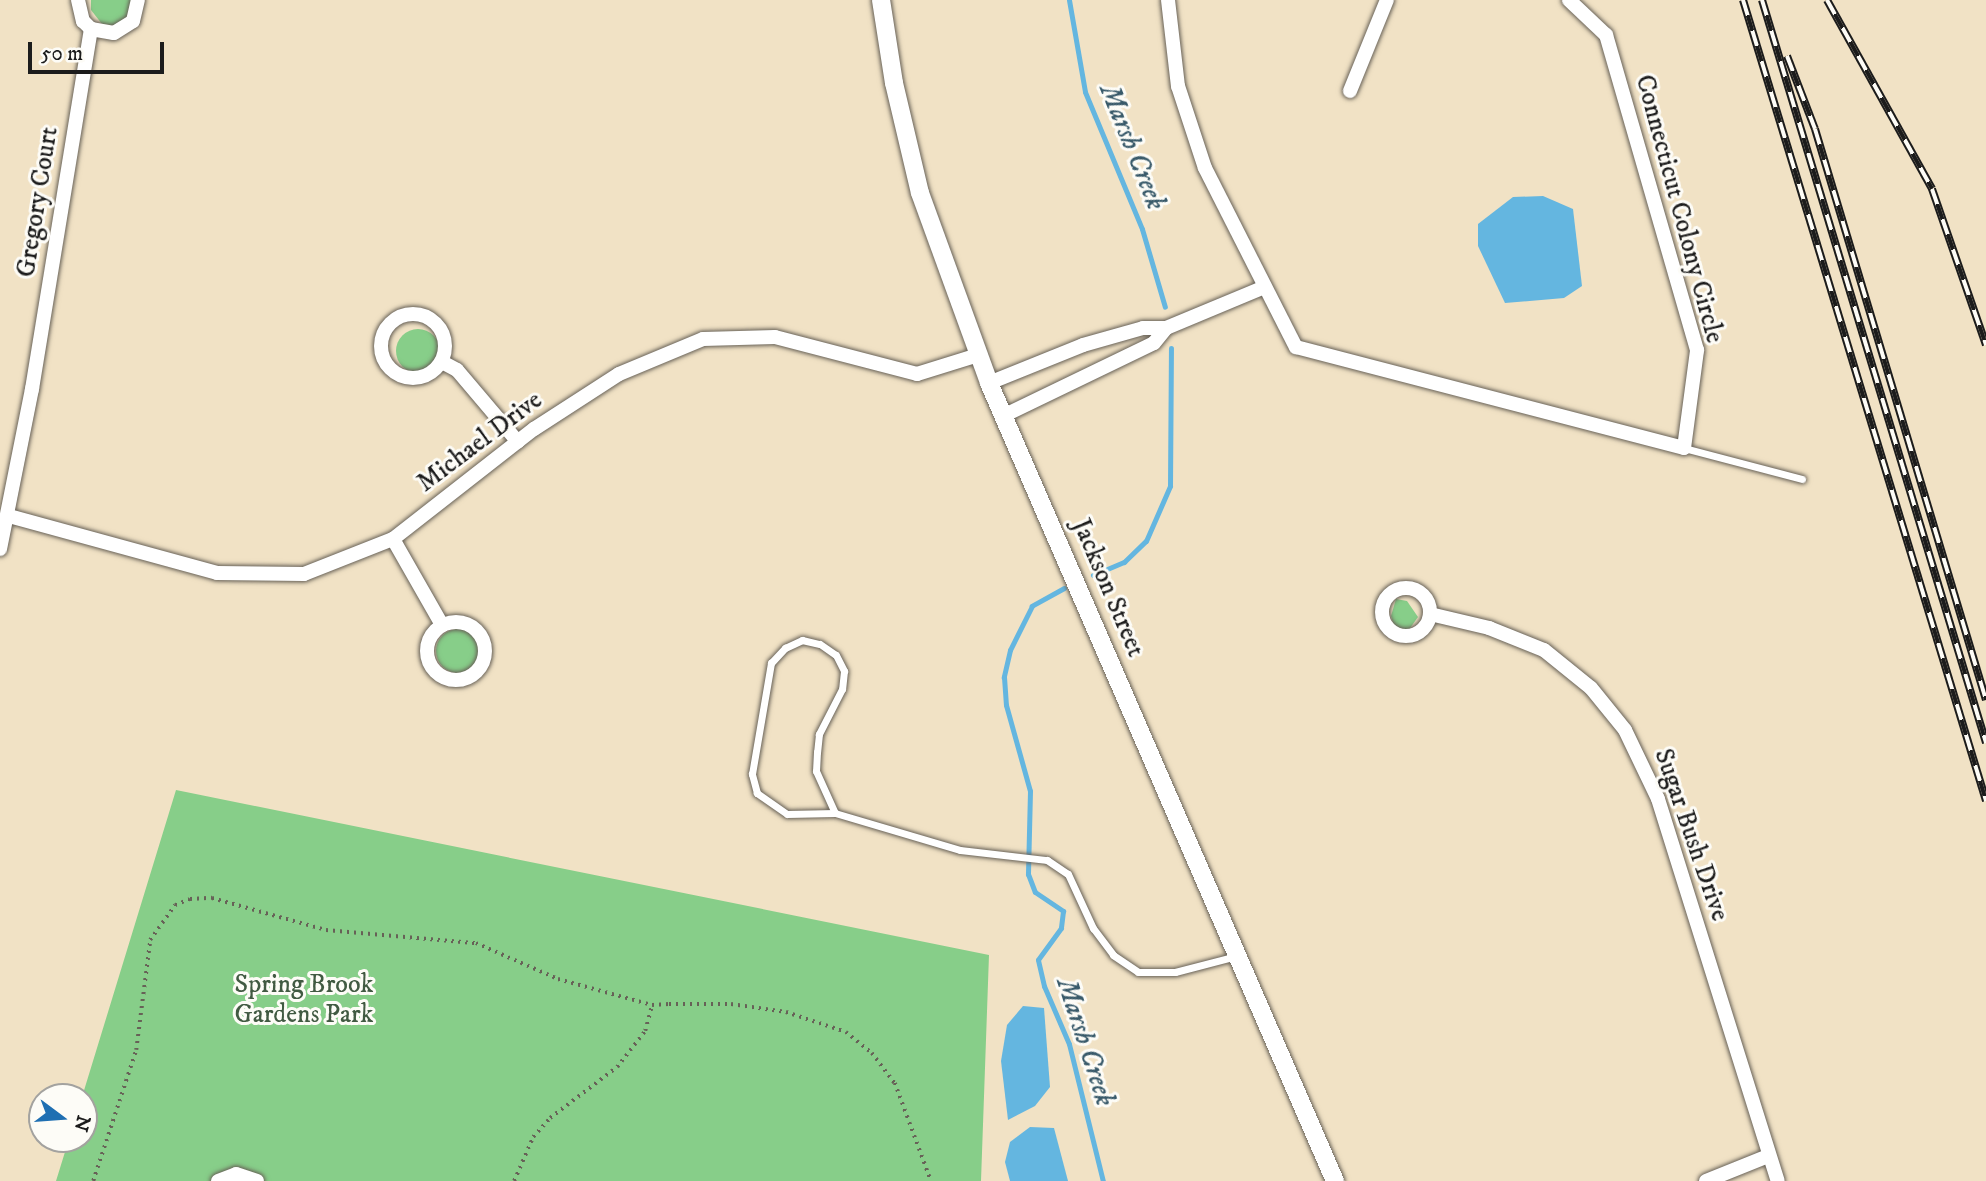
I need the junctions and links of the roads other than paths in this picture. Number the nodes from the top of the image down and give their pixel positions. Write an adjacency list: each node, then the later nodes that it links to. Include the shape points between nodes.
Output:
1 (78, 0): 7 (street, via 83,21)
2 (138, 0): 7 (street, via 133,21 125,29 102,33)
3 (881, 0): 11 (street, Jackson Street, via 894,83 920,193)
4 (1167, 0): 9 (street, via 1181,98 1205,168)
5 (1387, 0): 8 (street)
6 (1569, 0): 16 (street, Connecticut Colony Circle, via 1606,36 1697,350)
7 (91, 29): 18 (street, Gregory Court)
8 (1350, 92)
9 (1262, 288): 10 (street); 16 (street, via 1296,347)
10 (1166, 328): 13 (street, via 1143,328 1083,345); 14 (street, via 1154,343)
11 (978, 355): 13 (street, Jackson Street); 15 (street, Michael Drive, via 917,374 775,337 703,339 619,374)
12 (442, 362): 12 (street, via 444,337 429,317 404,315 384,331 382,356 397,375 422,378); 15 (street, via 457,370)
13 (989, 383): 14 (street, Jackson Street)
14 (1005, 415): 24 (street, Jackson Street)
15 (518, 442): 19 (street, Michael Drive)
16 (1684, 449): 17 (lane)
17 (1802, 479)
18 (9, 516): 19 (street, Michael Drive, via 236,575 304,573); 20 (street, Gregory Court)
19 (393, 539): 22 (street)
20 (0, 549)
21 (1430, 614): 25 (street, Sugar Bush Drive, via 1489,628 1544,650 1591,688 1625,730 1658,799)
22 (442, 625): 22 (street, via 428,643 430,666 448,680 471,677 485,659 482,636 464,622)
23 (835, 813): 23 (lane, via 816,771 817,752 819,734 842,689 844,671 836,655 820,644 802,640 785,648 771,663 752,774 757,793 787,814); 24 (lane, via 960,850 1047,860 1068,874 1093,928 1113,955 1138,972 1166,974)
24 (1238, 956): 28 (street, Jackson Street)
25 (1768, 1156): 29 (street); 30 (street, Sugar Bush Drive)
26 (218, 1181): 27 (street, via 236,1174)
27 (257, 1181)
28 (1335, 1181)
29 (1706, 1181)
30 (1778, 1181)

